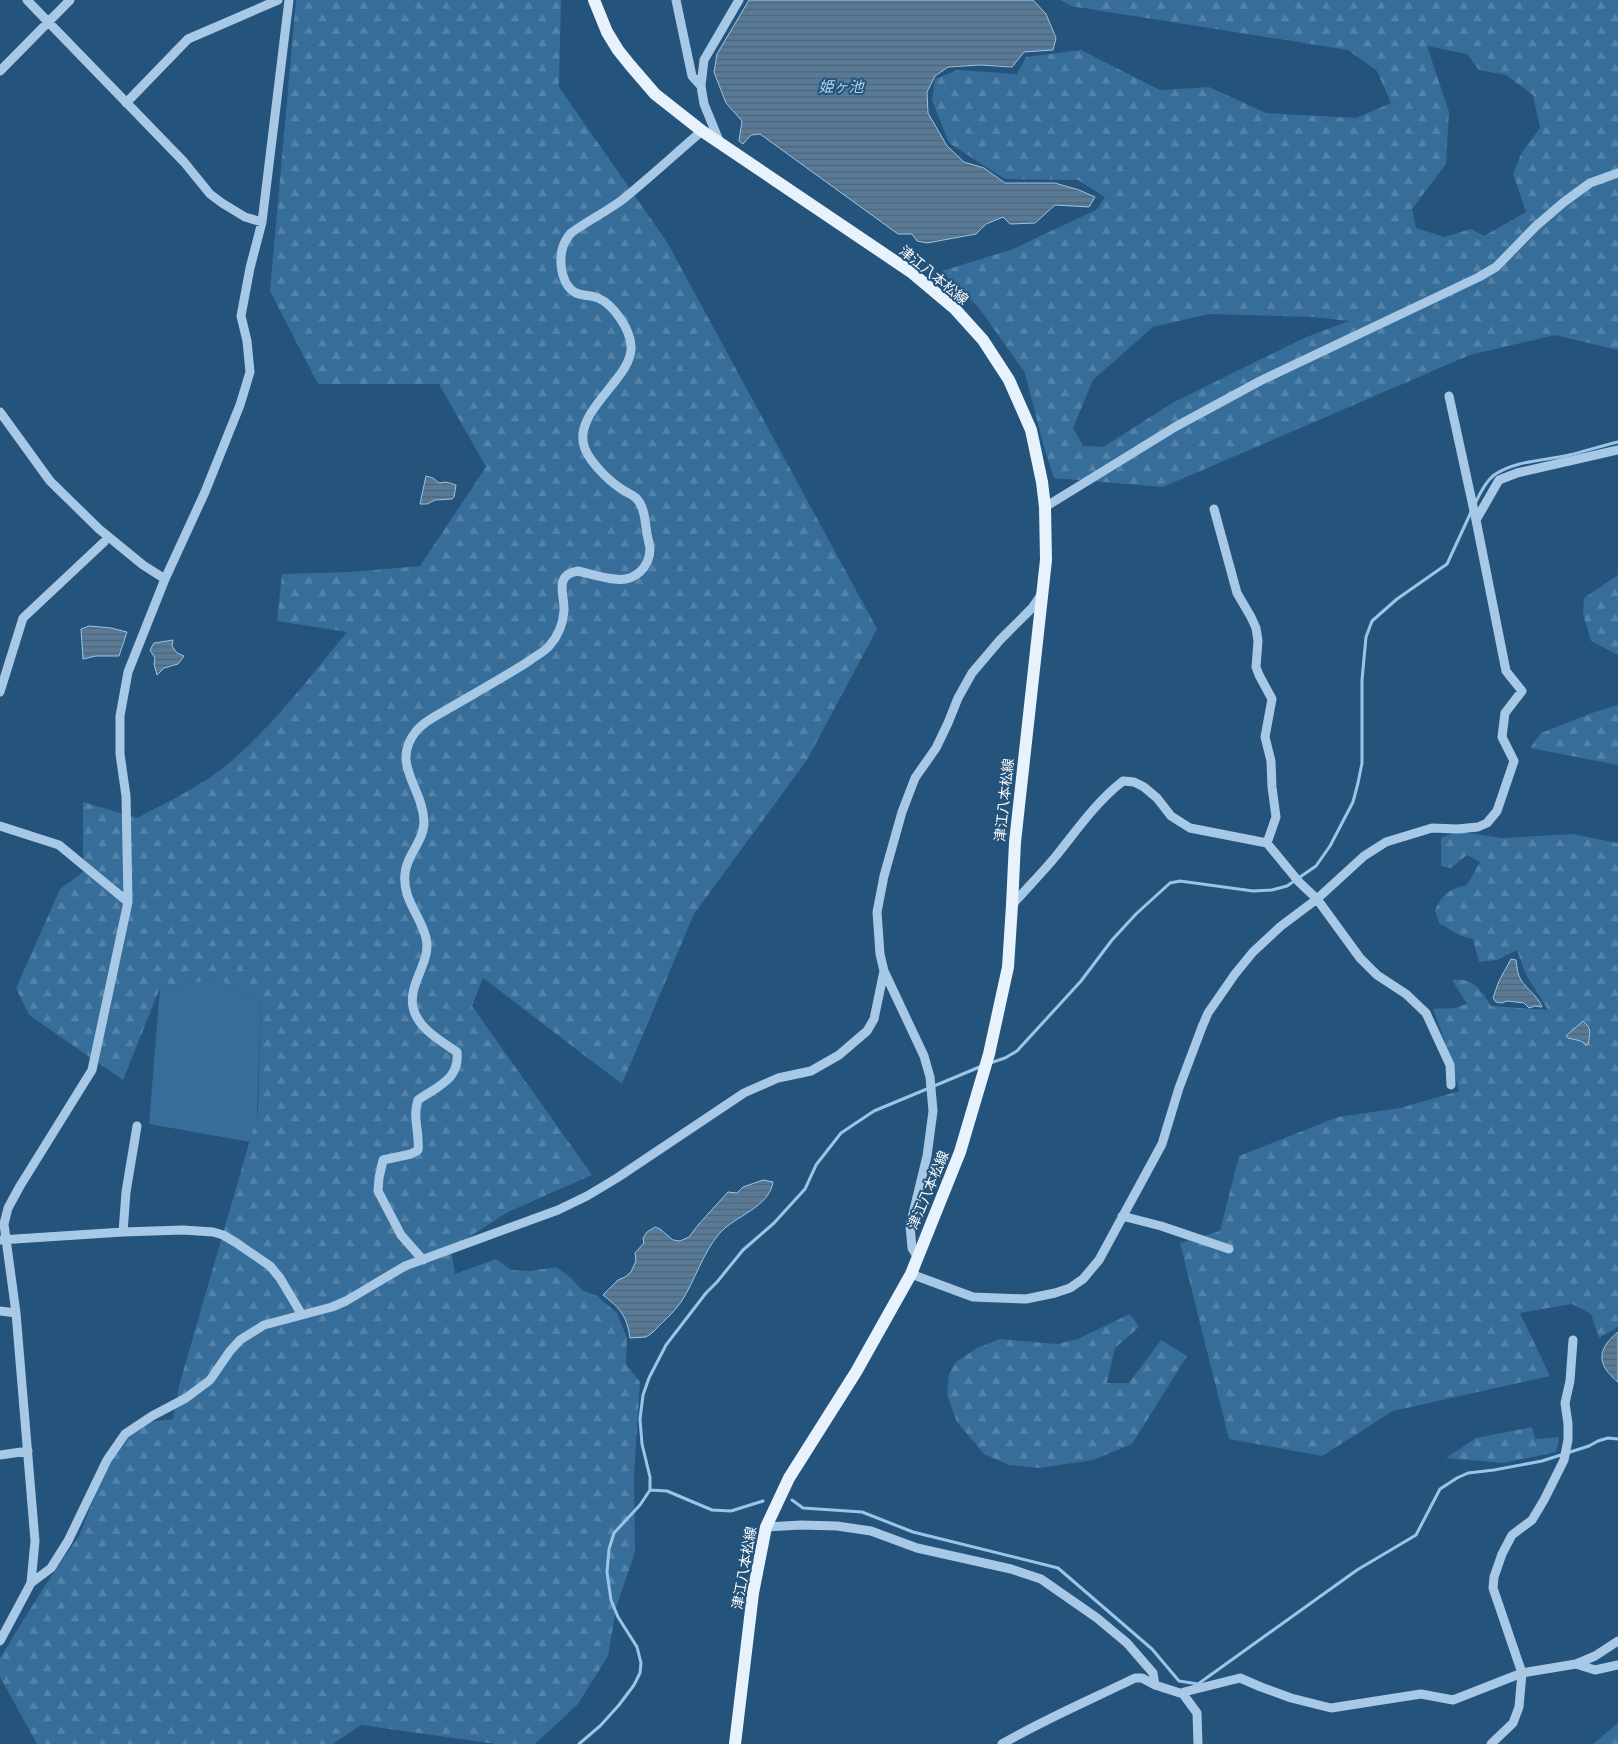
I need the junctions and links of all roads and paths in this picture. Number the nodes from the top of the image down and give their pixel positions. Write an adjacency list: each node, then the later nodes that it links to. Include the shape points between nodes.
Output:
1 (27, 0): 8 (street)
2 (70, 0): 8 (street)
3 (278, 0): 11 (street, via 188,39)
4 (289, 0): 15 (street)
5 (594, 0): 12 (main road, 津江八本松線, via 607,32 630,65 655,94)
6 (676, 0): 10 (street, via 692,76)
7 (739, 0): 10 (street, via 704,60)
8 (49, 22): 9 (street); 11 (street)
9 (0, 72)
10 (701, 86): 13 (street, via 704,104)
11 (126, 104): 15 (street, via 184,162 210,194 245,217)
12 (702, 131): 13 (main road, 津江八本松線); 39 (street, via 621,201 570,234 562,249 561,267 569,288 608,304 623,322 631,345 628,363 588,418 583,435 585,449 605,477 636,497 641,505 650,549 647,562 641,572 631,578 617,580 578,572 568,575 561,588 564,610 561,626 549,647 424,723 408,744 404,758 421,802 424,824 406,864 404,877 407,897 426,938 427,948 414,985 412,1006 415,1015 431,1034 457,1052 458,1063 452,1076 418,1100 415,1115 418,1150 383,1160 379,1178 378,1191 388,1212)
13 (720, 143): 19 (main road, 津江八本松線, via 910,272 955,309 982,340 1009,380 1031,430)
14 (1618, 174): 19 (street, via 1590,183 1564,202 1496,267 1479,277 1260,381 1175,427)
15 (262, 222): 23 (street, via 241,316 250,372 240,405)
16 (1449, 396): 21 (street)
17 (0, 412): 23 (street, via 50,481 98,529 142,565)
18 (1618, 450): 21 (street, via 1499,480)
19 (1045, 507): 24 (main road, 津江八本松線, via 1046,560)
20 (1214, 509): 27 (street, via 1237,593 1256,628 1256,667 1272,699 1265,737 1271,761 1276,816)
21 (1476, 520): 28 (street, via 1506,671 1522,691 1505,713 1502,737 1514,761 1497,812 1478,827 1457,830 1432,828 1386,842 1364,856)
22 (104, 542): 25 (street, via 23,618)
23 (165, 578): 29 (street, via 128,672 120,716 120,754 126,796)
24 (1042, 593): 30 (main road, 津江八本松線, via 1015,842); 31 (street, via 972,673 936,748 915,778 902,812 877,912)
25 (0, 692)
26 (0, 826): 29 (street, via 59,845)
27 (1267, 843): 28 (street); 30 (street, via 1190,828 1171,816 1144,787 1123,781 1108,793)
28 (1317, 899): 32 (street, via 1360,958 1426,1013 1450,1065); 34 (street, via 1253,952 1212,1007 1179,1088 1166,1135)
29 (128, 902): 36 (street, via 92,1070 12,1201)
30 (1012, 905): 38 (main road, 津江八本松線, via 1008,968 989,1054 960,1152)
31 (884, 972): 38 (street, via 924,1056 930,1077 933,1111 910,1226 912,1248); 39 (street, via 874,1019 867,1031 839,1054 811,1071 778,1078 744,1093 617,1178 558,1210)
32 (1451, 1085)
33 (137, 1126): 35 (street)
34 (1122, 1216): 37 (street, via 1144,1220); 40 (street, via 1090,1272 1070,1288 1055,1293 1026,1299 973,1297)
35 (123, 1232): 36 (street); 43 (street, via 183,1230 223,1235 270,1266)
36 (2, 1239): 42 (street)
37 (1229, 1249)
38 (917, 1256): 40 (main road, 津江八本松線)
39 (423, 1260): 43 (street, via 405,1266 346,1301)
40 (911, 1274): 47 (main road, 津江八本松線, via 856,1372 789,1478)
41 (0, 1311): 42 (street)
42 (16, 1313): 45 (street)
43 (302, 1314): 48 (street, via 264,1325 240,1340 210,1380 125,1434 107,1460 68,1541 50,1568)
44 (1573, 1340): 53 (street, via 1565,1403 1568,1440 1564,1460 1532,1520 1512,1535 1494,1577 1494,1588)
45 (28, 1451): 46 (street); 48 (street, via 35,1541)
46 (0, 1455)
47 (766, 1527): 54 (street, via 819,1525 871,1530 917,1548 1041,1579 1127,1643 1153,1673); 56 (main road, 津江八本松線, via 753,1593)
48 (31, 1583): 49 (street)
49 (0, 1640)
50 (1618, 1641): 51 (street)
51 (1576, 1664): 52 (street, via 1595,1670); 53 (street)
52 (1618, 1664)
53 (1522, 1673): 55 (street, via 1453,1700 1421,1694 1331,1708 1291,1698 1240,1678); 59 (street, via 1520,1707 1513,1722)
54 (1155, 1685): 55 (street); 57 (street, via 1135,1678)
55 (1183, 1694): 58 (street, via 1197,1712)
56 (735, 1744)
57 (1002, 1744)
58 (1198, 1744)
59 (1491, 1744)

